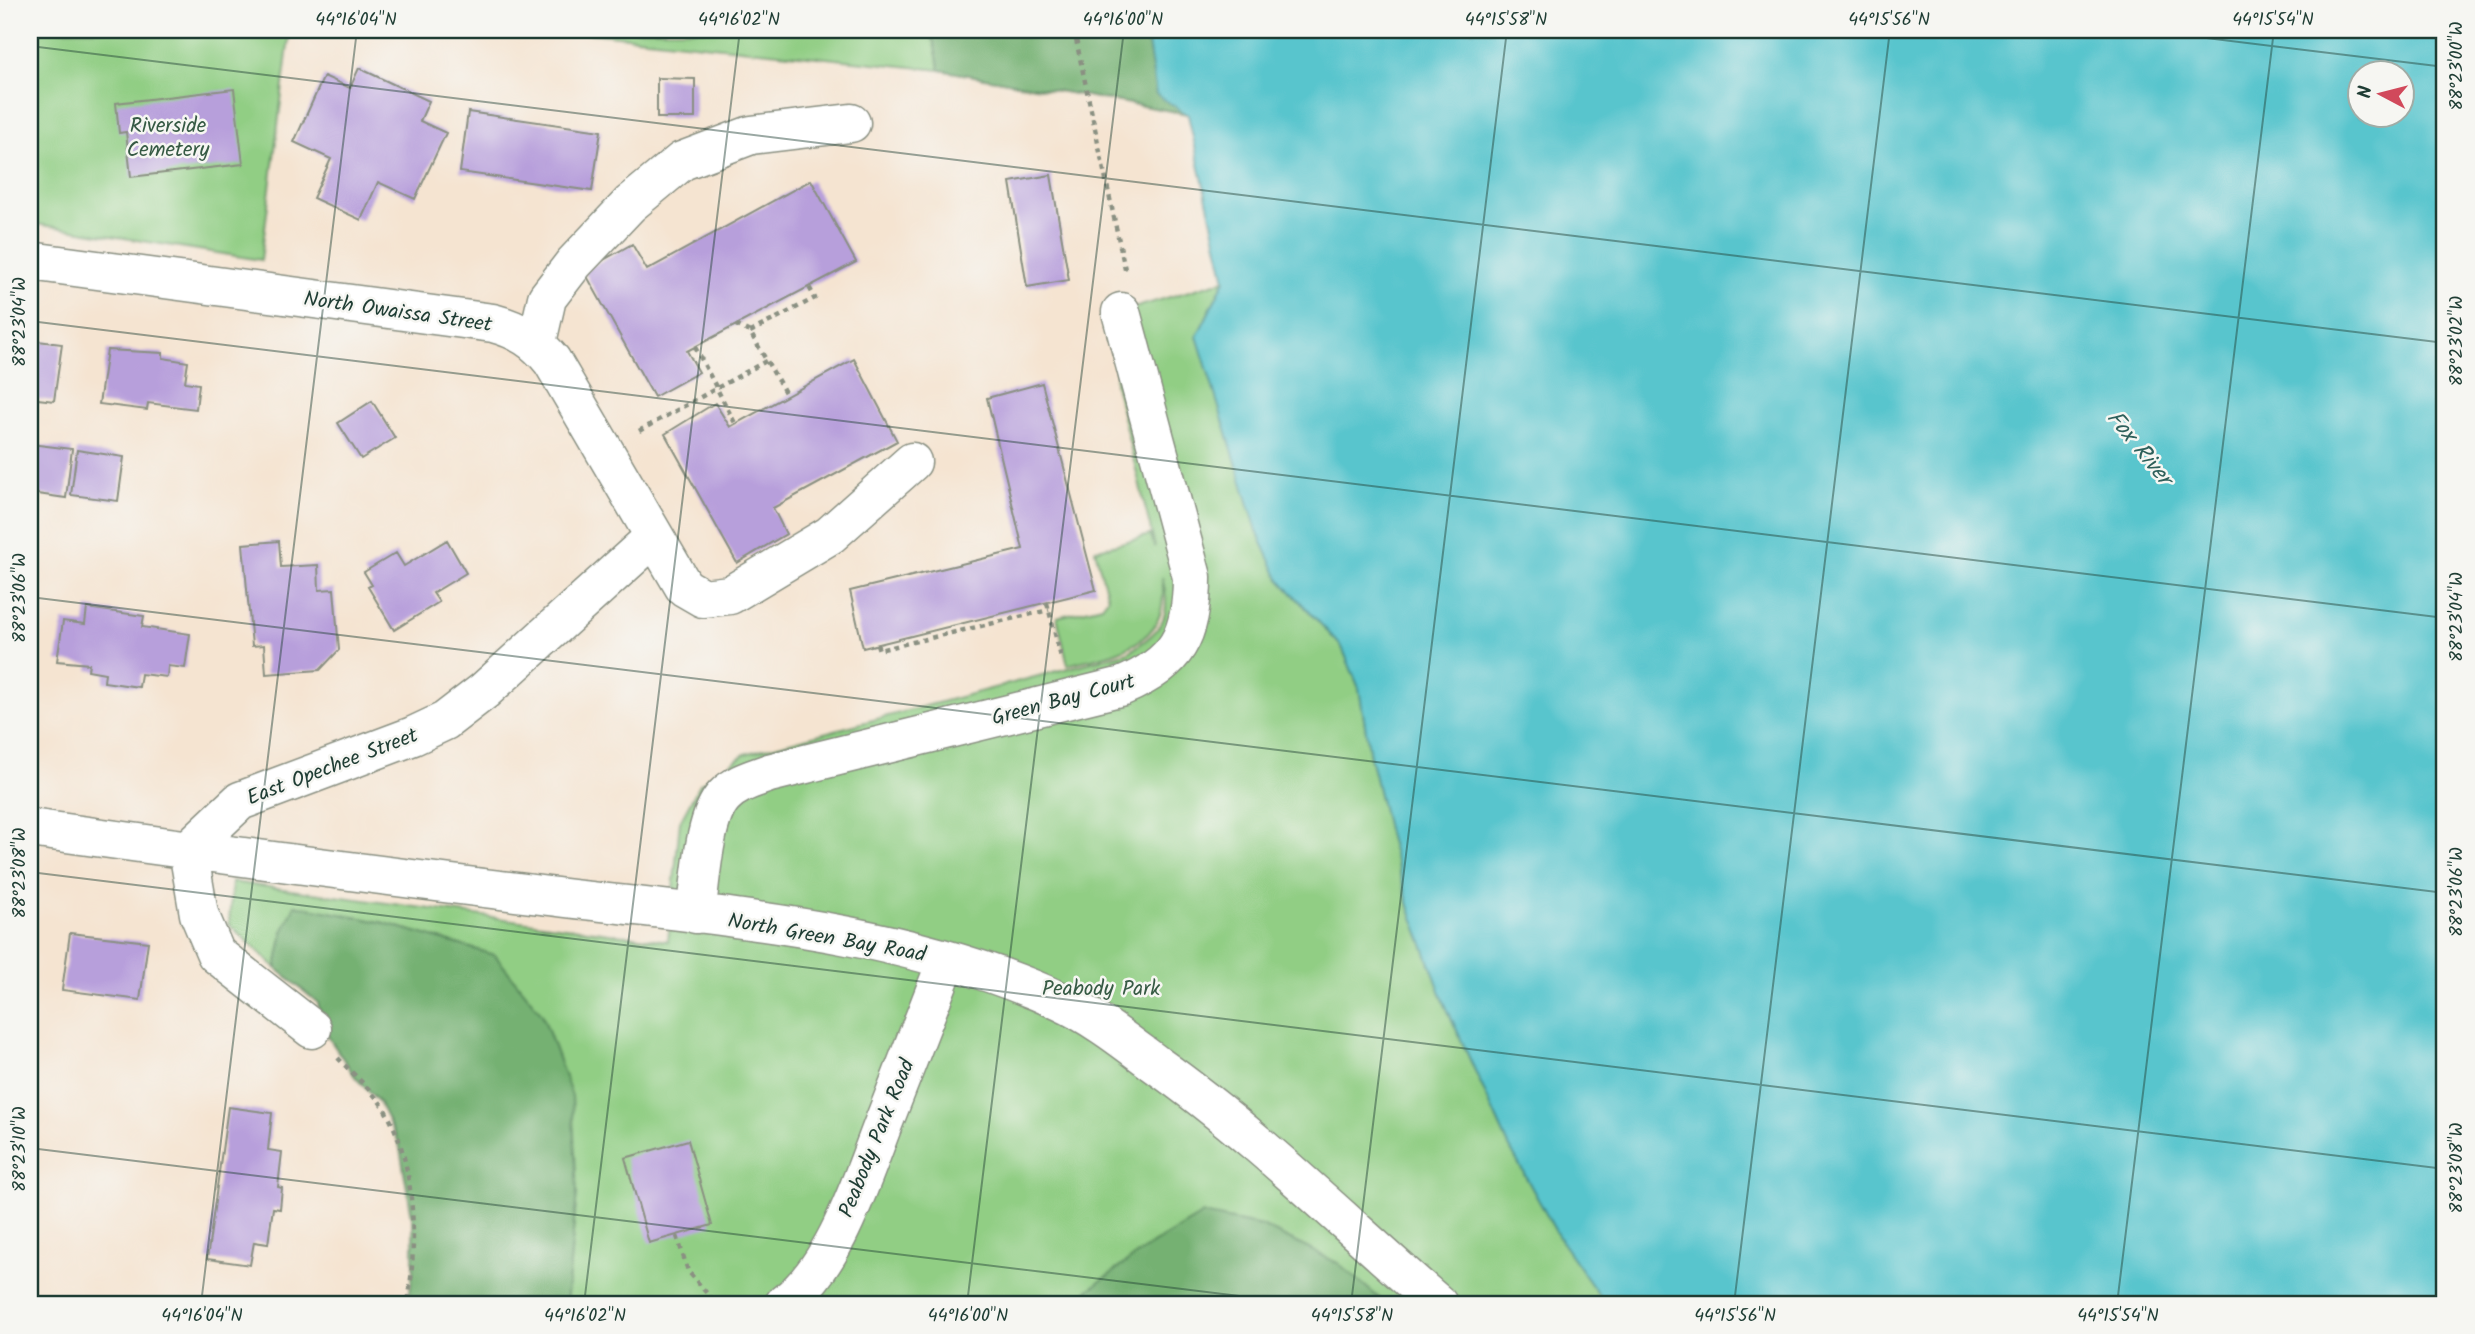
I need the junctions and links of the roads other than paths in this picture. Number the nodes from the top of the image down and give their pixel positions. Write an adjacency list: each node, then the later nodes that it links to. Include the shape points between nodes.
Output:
1 (851, 123): 4 (street, via 751,135 682,161 630,204 574,263 547,298)
2 (30, 261): 4 (street, North Owaissa Street, via 493,323)
3 (1121, 312): 9 (street, Green Bay Court, via 1192,577 1192,607 1183,638 1170,659 1123,686 741,783 723,796 710,824)
4 (537, 342): 6 (street, North Owaissa Street, via 552,360)
5 (912, 462): 6 (street, North Owaissa Street, via 830,536 730,595 703,598 684,587)
6 (654, 537): 8 (street, East Opechee Street, via 445,721 240,801)
7 (30, 828): 8 (street, North Green Bay Road)
8 (188, 850): 9 (street, North Green Bay Road); 11 (street, via 199,914 216,954)
9 (696, 914): 10 (street, North Green Bay Road, via 883,943)
10 (947, 960): 12 (street, Peabody Park Road, via 847,1212 809,1280); 13 (street, North Green Bay Road, via 1063,1002 1107,1028 1210,1101)
11 (312, 1028)
12 (783, 1304)
13 (1438, 1304)

